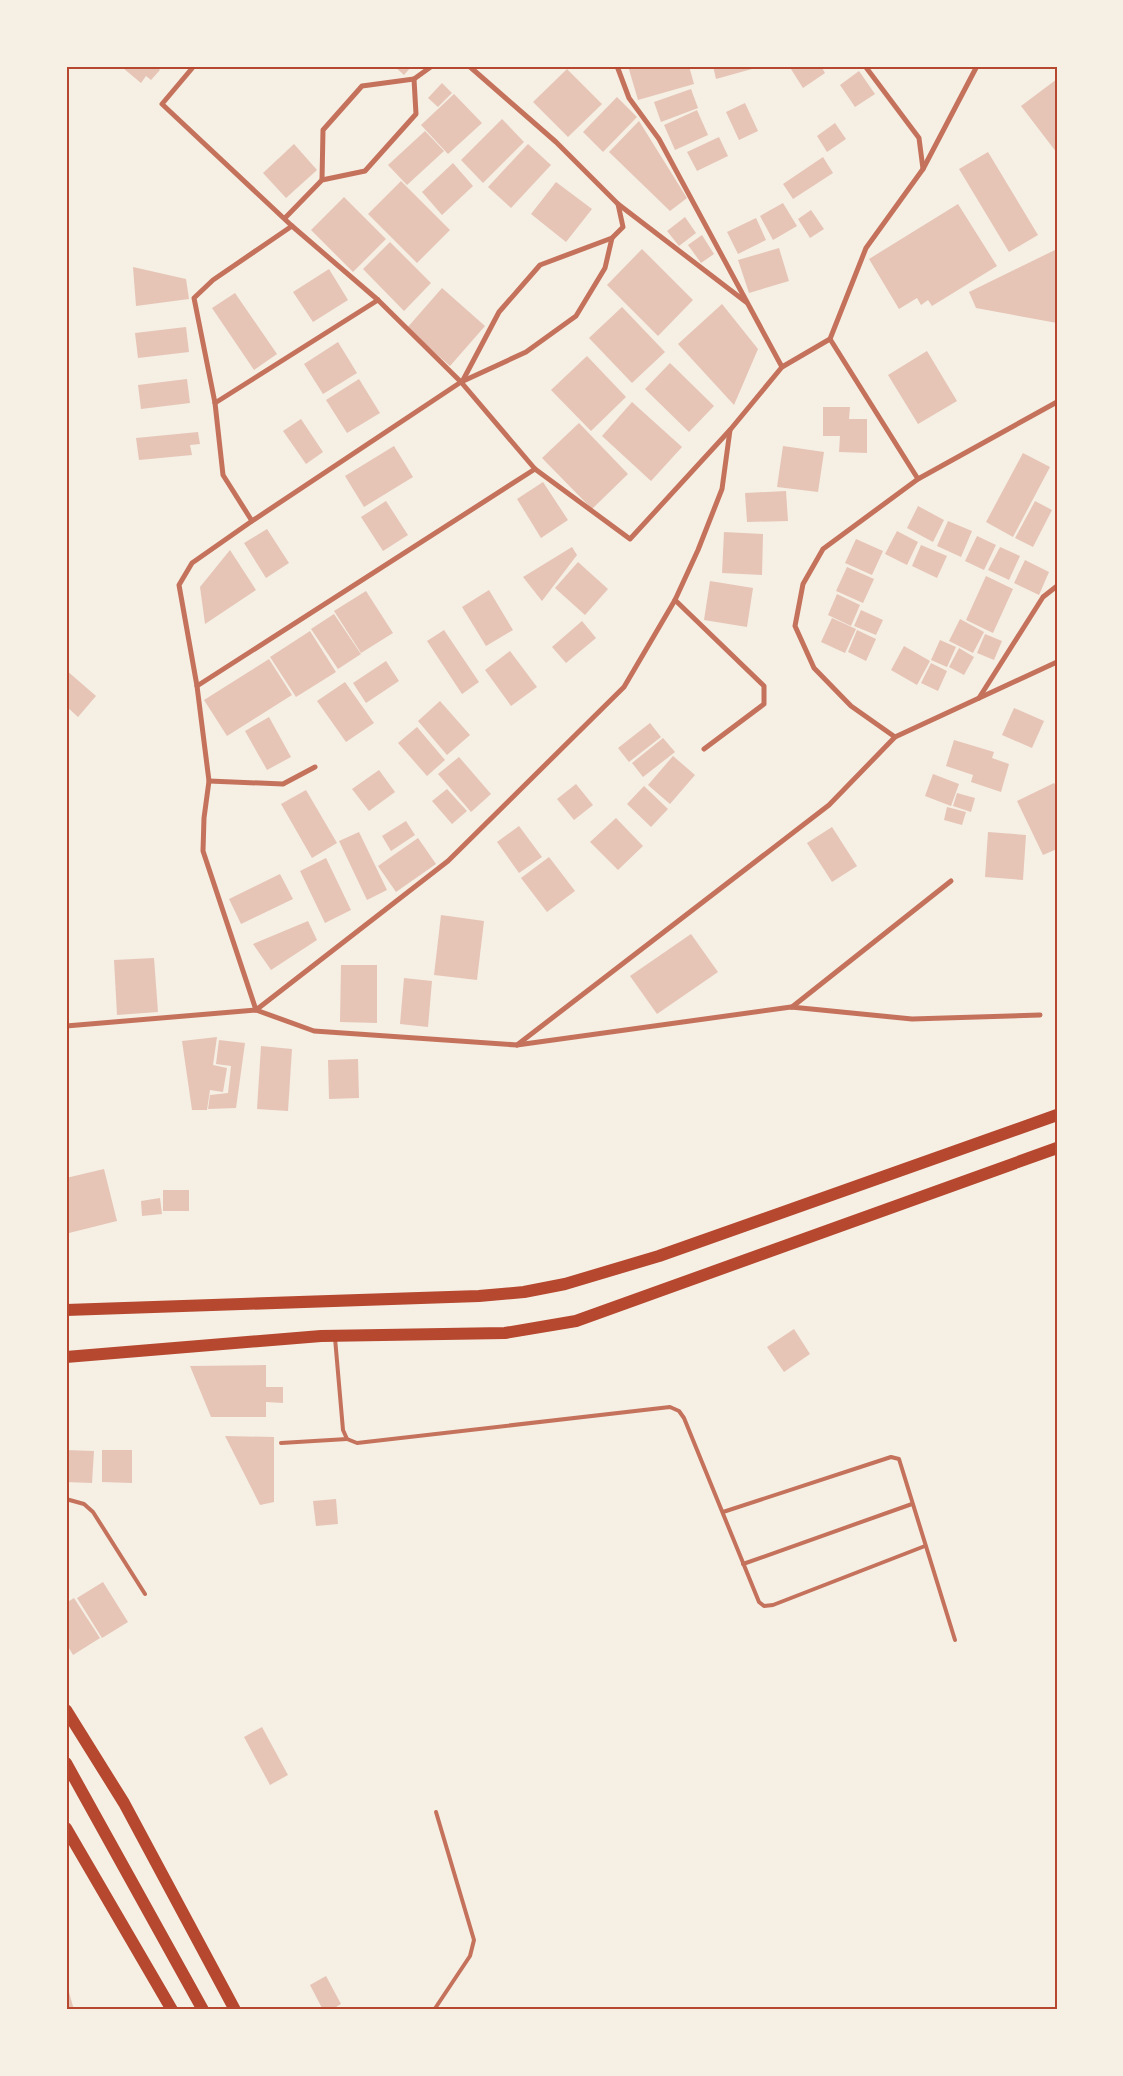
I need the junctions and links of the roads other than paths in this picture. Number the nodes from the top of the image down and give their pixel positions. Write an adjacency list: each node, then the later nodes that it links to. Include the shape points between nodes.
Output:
1 (194, 66): 11 (street, via 162,104)
2 (432, 66): 7 (street)
3 (469, 66): 10 (street, via 556,142)
4 (617, 66): 15 (street, via 629,98 658,139)
5 (865, 66): 8 (street, via 919,138)
6 (977, 66): 8 (street)
7 (414, 79): 9 (street, via 416,114 365,171); 9 (street, via 362,86 323,130)
8 (923, 169): 16 (street, via 866,248)
9 (322, 180): 11 (street)
10 (618, 204): 13 (street, via 623,227); 15 (street)
11 (285, 218): 12 (street)
12 (292, 226): 14 (street); 20 (street, via 213,280 194,298)
13 (612, 238): 18 (street, via 540,265 499,312); 18 (street, via 605,268 576,316 526,352)
14 (378, 300): 18 (street); 20 (street)
15 (748, 304): 17 (street)
16 (830, 339): 17 (street); 23 (street)
17 (782, 367): 21 (street)
18 (461, 382): 22 (street); 24 (street)
19 (1057, 402): 23 (street)
20 (215, 403): 24 (street, via 223,475)
21 (730, 430): 22 (street, via 630,539); 26 (street, via 722,490)
22 (535, 469): 28 (street)
23 (918, 479): 30 (street, via 823,549 803,584 795,626 814,668 851,706)
24 (252, 521): 28 (street, via 192,563 179,585)
25 (1057, 586): 29 (street, via 1043,597)
26 (675, 600): 31 (street, via 764,686 764,704); 36 (street, via 624,687 448,861)
27 (1057, 662): 29 (street)
28 (197, 686): 33 (street)
29 (979, 698): 30 (street)
30 (895, 737): 39 (street, via 829,805)
31 (704, 749)
32 (316, 767): 33 (street, via 283,784)
33 (209, 781): 36 (street, via 203,851)
34 (951, 881): 35 (street)
35 (791, 1007): 37 (street, via 912,1019); 39 (street)
36 (256, 1010): 38 (street); 39 (street, via 314,1031)
37 (1040, 1015)
38 (66, 1026)
39 (517, 1045)
40 (1057, 1115): 42 (main road, via 658,1256 600,1275 524,1292)
41 (1057, 1148): 43 (main road, via 576,1321 505,1332)
42 (66, 1310)
43 (335, 1336): 44 (main road); 45 (lane, via 343,1430)
44 (66, 1358)
45 (347, 1440): 46 (lane); 49 (lane, via 357,1443 670,1407 684,1418)
46 (281, 1443)
47 (66, 1499): 52 (lane, via 84,1504 93,1512)
48 (912, 1504): 49 (lane, via 899,1459 891,1457); 50 (lane); 51 (lane)
49 (723, 1512): 51 (lane)
50 (925, 1546): 51 (lane, via 764,1606 759,1602); 53 (lane)
51 (743, 1564)
52 (145, 1594)
53 (955, 1640)
54 (66, 1710): 60 (main road, via 124,1804)
55 (66, 1763): 59 (main road)
56 (436, 1812): 61 (lane, via 474,1940 470,1956)
57 (67, 1831): 58 (main road)
58 (171, 2009)
59 (203, 2010)
60 (234, 2010)
61 (434, 2010)

